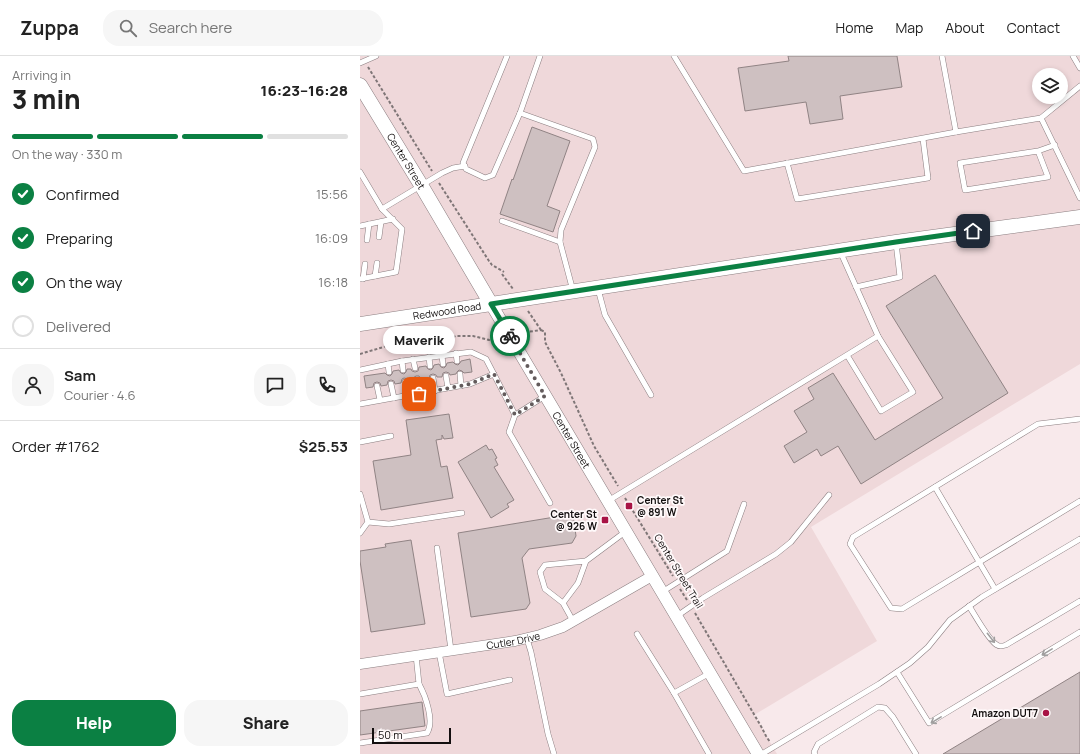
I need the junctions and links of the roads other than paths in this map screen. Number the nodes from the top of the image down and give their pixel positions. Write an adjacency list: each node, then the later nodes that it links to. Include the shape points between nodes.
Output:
1 (376, 56): 7 (lane)
2 (507, 56): 18 (lane, via 463,162)
3 (540, 56): 11 (lane)
4 (674, 56): 17 (lane, via 744,171)
5 (942, 56): 13 (lane)
6 (1073, 56): 8 (lane)
7 (360, 63)
8 (1080, 68)
9 (360, 86): 20 (main road, Center Street)
10 (1080, 86): 12 (lane)
11 (520, 113): 18 (lane, via 493,175 485,178 466,169); 31 (lane, via 592,139 595,147 562,230)
12 (1041, 118): 13 (lane); 15 (lane)
13 (956, 132): 14 (lane)
14 (923, 139): 17 (lane); 17 (lane, via 928,178 797,199)
15 (1055, 145): 16 (lane); 21 (lane)
16 (1038, 151): 16 (lane, via 1048,177 965,190 960,163)
17 (786, 163)
18 (465, 166): 20 (lane, via 448,170)
19 (360, 172): 22 (lane)
20 (420, 185): 22 (lane); 41 (main road, Center Street)
21 (1080, 198)
22 (382, 208): 24 (lane)
23 (1080, 217): 32 (main road, Redwood Road)
24 (393, 220): 25 (lane); 36 (lane, via 402,229 396,272)
25 (381, 222): 27 (lane); 29 (lane)
26 (502, 222): 31 (lane)
27 (369, 224): 28 (lane); 30 (lane)
28 (360, 226)
29 (379, 237)
30 (367, 240)
31 (560, 242): 40 (lane)
32 (896, 242): 33 (main road, Redwood Road); 38 (lane, via 900,277)
33 (840, 250): 38 (lane); 39 (main road, Redwood Road)
34 (376, 263): 36 (lane)
35 (365, 264): 37 (lane)
36 (375, 276): 37 (lane)
37 (362, 279)
38 (856, 287): 43 (lane)
39 (598, 288): 40 (main road, Redwood Road); 73 (lane, via 605,315)
40 (573, 292): 41 (main road, Redwood Road)
41 (491, 304): 42 (main road, Redwood Road); 74 (street, Center Street)
42 (360, 324)
43 (878, 336): 45 (lane); 45 (lane, via 912,392 906,396 881,411)
44 (456, 353): 46 (lane); 50 (lane); 61 (lane, via 471,352 486,359)
45 (847, 355): 86 (lane)
46 (442, 356): 47 (lane); 52 (lane)
47 (429, 357): 48 (lane); 53 (lane)
48 (413, 360): 49 (lane); 55 (lane)
49 (402, 361): 51 (lane); 57 (lane)
50 (457, 361)
51 (388, 364): 54 (lane); 58 (lane)
52 (443, 364)
53 (430, 366)
54 (374, 367): 56 (lane); 59 (lane)
55 (415, 368)
56 (360, 370)
57 (403, 370)
58 (389, 372)
59 (375, 374)
60 (460, 374): 68 (lane)
61 (494, 374): 68 (lane); 78 (lane)
62 (446, 376): 69 (lane)
63 (433, 378): 70 (lane)
64 (417, 380): 71 (lane)
65 (405, 382): 72 (lane)
66 (392, 384): 75 (lane)
67 (377, 386): 76 (lane)
68 (462, 386): 69 (lane)
69 (448, 388): 70 (lane)
70 (435, 391): 71 (lane)
71 (419, 394): 72 (lane)
72 (408, 395): 75 (lane)
73 (651, 395)
74 (545, 396): 78 (lane); 86 (street, Center Street)
75 (394, 398): 76 (lane)
76 (380, 400): 77 (lane)
77 (360, 404)
78 (515, 415): 87 (lane, via 510,432)
79 (1080, 419): 82 (lane, via 1038,424)
80 (391, 436): 81 (lane)
81 (360, 442)
82 (935, 487): 96 (lane); 96 (lane, via 853,537 850,544 891,608 902,608)
83 (360, 494): 90 (lane)
84 (829, 495): 103 (lane, via 791,542 776,554)
85 (1080, 501): 96 (lane)
86 (608, 502): 91 (street, Center Street)
87 (550, 503)
88 (744, 504): 99 (lane, via 727,551)
89 (462, 513): 90 (lane, via 389,524)
90 (368, 522): 92 (lane)
91 (626, 532): 95 (lane); 97 (street, Center Street)
92 (360, 533)
93 (1080, 539): 98 (lane)
94 (437, 548): 108 (lane)
95 (586, 561): 101 (lane, via 578,583); 101 (lane, via 545,565 540,572 544,589)
96 (979, 562): 98 (lane)
97 (652, 576): 99 (street, Center Street); 104 (street, Cutler Drive)
98 (995, 589): 102 (lane)
99 (661, 592): 103 (street, Center Street)
100 (1080, 601): 102 (lane, one-way to 100, via 991,640 998,646 1006,646)
101 (563, 603): 104 (lane)
102 (969, 606): 112 (lane, via 950,620 910,664)
103 (676, 616): 113 (street, Center Street)
104 (573, 622): 107 (street, Cutler Drive, via 552,632)
105 (1080, 632): 112 (lane, one-way to 112, via 929,724)
106 (637, 634): 116 (lane)
107 (527, 639): 108 (street, Cutler Drive); 119 (lane)
108 (452, 650): 109 (street, Cutler Drive)
109 (439, 652): 110 (street, Cutler Drive); 114 (lane, via 447,694)
110 (416, 655): 111 (street, Cutler Drive); 115 (lane)
111 (360, 664)
112 (897, 672): 122 (lane)
113 (710, 673): 116 (lane); 121 (street, Center Street)
114 (510, 680)
115 (419, 684): 117 (lane); 118 (lane, via 429,712 430,728 427,733)
116 (674, 693): 120 (lane)
117 (360, 694)
118 (360, 743)
119 (554, 754)
120 (709, 754)
121 (758, 754)
122 (762, 754)
123 (815, 754): 124 (lane, via 818,744 878,707 885,708 894,717)
124 (916, 754)

